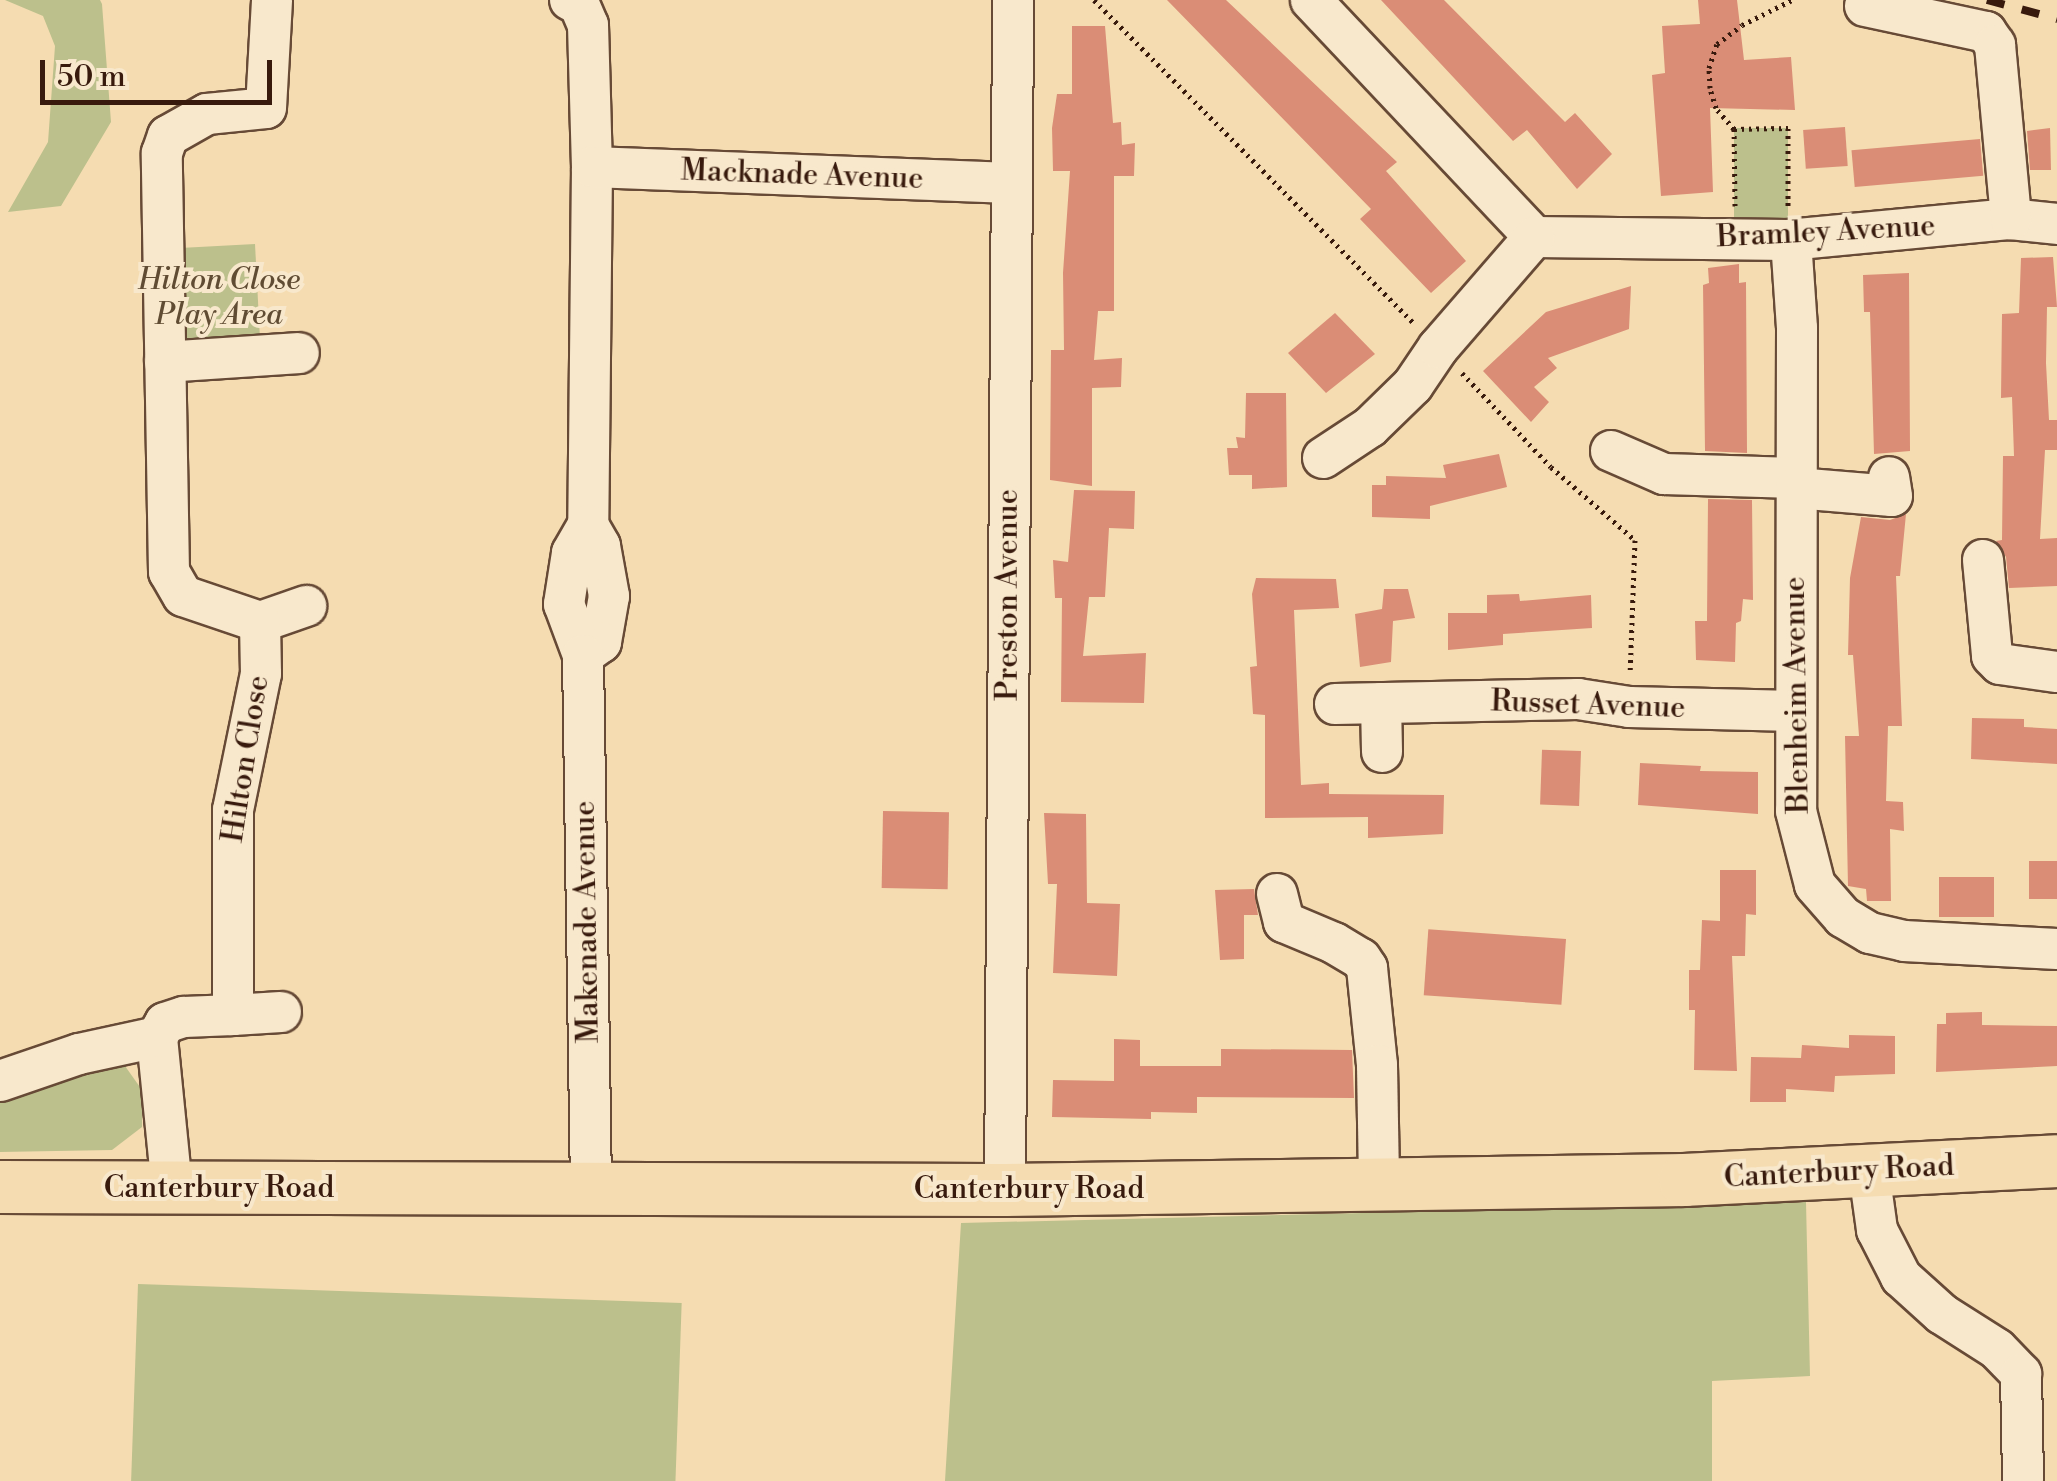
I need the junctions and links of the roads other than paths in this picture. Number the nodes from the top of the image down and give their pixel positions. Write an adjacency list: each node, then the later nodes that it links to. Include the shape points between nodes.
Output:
1 (272, 0): 13 (street, via 277,108 207,114 168,136 162,153)
2 (1013, 0): 7 (street, Preston Avenue)
3 (1311, 0): 10 (street)
4 (1865, 6): 8 (street, via 1986,32 1995,45)
5 (590, 8): 6 (street, Makenade Avenue)
6 (592, 168): 7 (street, Macknade Avenue); 37 (street, Makenade Avenue, via 588,526 572,553 564,604 583,654)
7 (1011, 183): 38 (street, Preston Avenue)
8 (2011, 218): 9 (street, Bramley Avenue); 11 (street, Bramley Avenue)
9 (2057, 224)
10 (1534, 237): 11 (street, Bramley Avenue); 15 (street, via 1438,348 1414,386)
11 (1790, 240): 17 (street, Blenheim Avenue, via 1798,328)
12 (299, 353): 13 (street)
13 (165, 362): 20 (street, via 169,572 183,596)
14 (1611, 452): 17 (street, via 1664,474)
15 (1323, 458)
16 (1889, 477): 17 (street, via 1892,496)
17 (1795, 483): 24 (street, Blenheim Avenue)
18 (1984, 560): 21 (street, via 1988,644 2000,664)
19 (306, 606): 20 (street)
20 (260, 622): 29 (street, Hilton Close, via 255,720 233,810)
21 (2057, 672)
22 (1380, 703): 23 (street, Russet Avenue); 24 (street, Russet Avenue, via 1578,699); 25 (street)
23 (1335, 704)
24 (1795, 711): 27 (street, Blenheim Avenue, via 1796,811 1804,854 1814,885 1842,917 1904,941)
25 (1382, 752)
26 (1277, 894): 34 (street, via 1284,922 1361,958 1366,968 1377,1066)
27 (2057, 948)
28 (281, 1012): 29 (street)
29 (233, 1015): 30 (street, via 184,1017 165,1023)
30 (156, 1037): 31 (street); 36 (street)
31 (0, 1081)
32 (2057, 1162): 33 (main road, Canterbury Road)
33 (1869, 1172): 34 (main road, Canterbury Road); 39 (street, via 1878,1230 1900,1277 2021,1374)
34 (1379, 1184): 38 (main road, Canterbury Road)
35 (0, 1187): 36 (main road, Canterbury Road)
36 (172, 1188): 37 (main road, Canterbury Road)
37 (591, 1190): 38 (main road, Canterbury Road)
38 (1005, 1190)
39 (2023, 1481)

